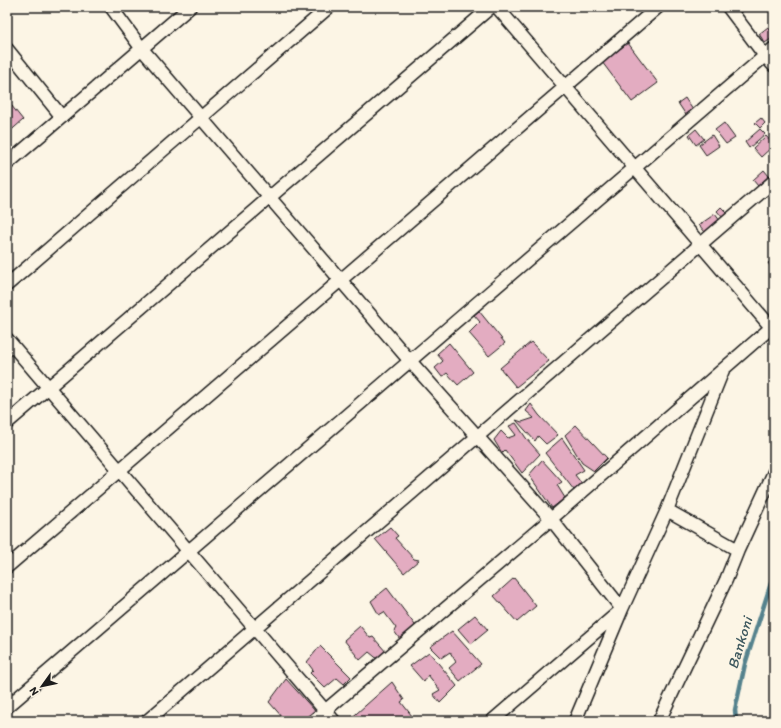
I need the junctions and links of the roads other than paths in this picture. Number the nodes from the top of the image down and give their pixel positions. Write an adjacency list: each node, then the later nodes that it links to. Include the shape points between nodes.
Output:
1 (111, 7): 9 (street)
2 (190, 7): 9 (street)
3 (329, 7): 14 (street)
4 (491, 7): 18 (street)
5 (497, 7): 12 (street)
6 (658, 7): 12 (street)
7 (728, 7): 10 (street)
8 (7, 49): 13 (street)
9 (142, 49): 13 (street); 14 (street)
10 (769, 52): 11 (street); 16 (street)
11 (774, 66)
12 (565, 86): 16 (street); 20 (street)
13 (62, 117): 15 (street)
14 (201, 118): 18 (street); 21 (street)
15 (7, 164)
16 (635, 168): 19 (street); 24 (street)
17 (774, 181): 19 (street)
18 (270, 198): 20 (street); 26 (street)
19 (701, 245): 22 (street); 28 (street)
20 (340, 280): 24 (street); 29 (street)
21 (7, 285)
22 (773, 326): 25 (street)
23 (7, 339): 26 (street)
24 (410, 361): 28 (street); 34 (street)
25 (724, 368): 31 (street); 32 (street)
26 (49, 388): 27 (street); 29 (street)
27 (7, 423)
28 (478, 437): 32 (street); 37 (street)
29 (119, 470): 34 (street); 35 (street)
30 (774, 472): 33 (street)
31 (667, 510): 33 (street); 36 (street)
32 (551, 519): 36 (street); 39 (street)
33 (738, 550): 45 (street)
34 (189, 551): 37 (street); 38 (street)
35 (7, 567)
36 (622, 609): 43 (street); 44 (street)
37 (255, 628): 39 (street); 40 (street)
38 (7, 707)
39 (326, 711): 41 (street); 42 (street)
40 (147, 721)
41 (314, 721)
42 (334, 721)
43 (492, 721)
44 (575, 721)
45 (659, 721)

